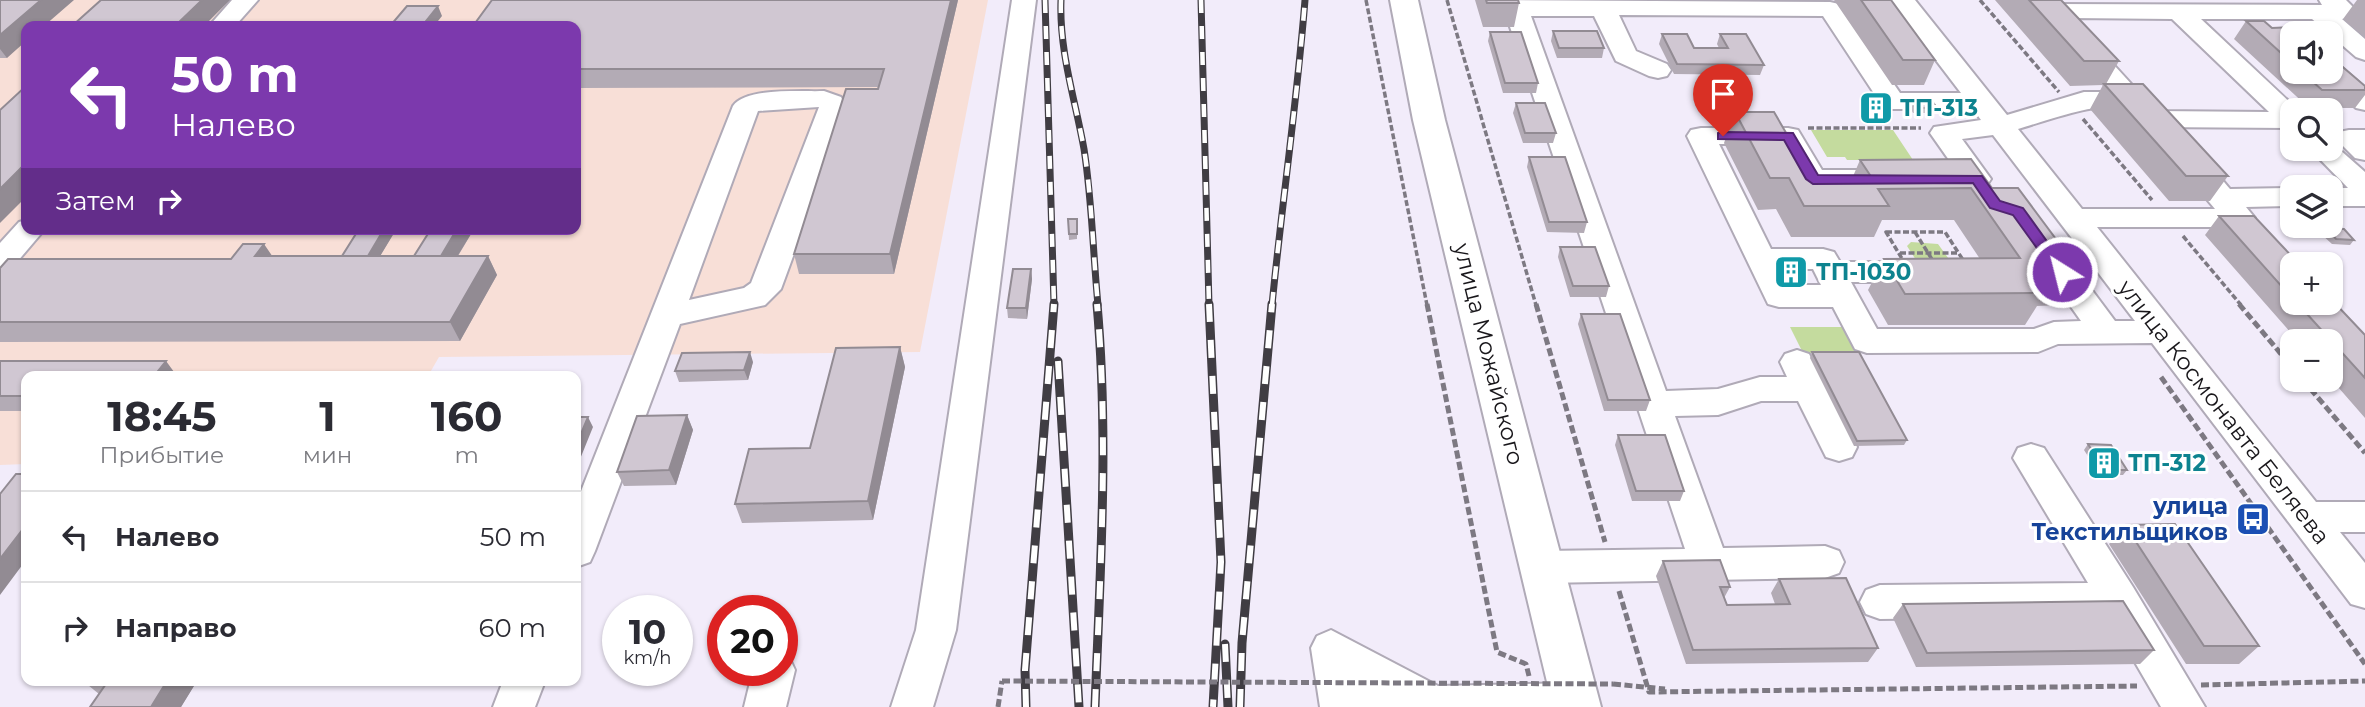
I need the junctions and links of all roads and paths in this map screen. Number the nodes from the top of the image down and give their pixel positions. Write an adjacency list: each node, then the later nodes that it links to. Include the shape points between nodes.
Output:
1 (246, 0): 14 (street)
2 (1024, 0): 80 (street, via 936,631)
3 (1366, 0): 75 (path, via 1497,652 1527,664)
4 (1404, 0): 66 (main road, улица Можайского, via 1429,120)
5 (1447, 0): 65 (path)
6 (1902, 0): 20 (street, улица Космонавта Беляева)
7 (1980, 0): 22 (path)
8 (1722, 4): 9 (street); 11 (street)
9 (1828, 4): 20 (street, via 1892,101)
10 (1514, 5): 11 (street); 56 (street)
11 (1603, 8): 18 (street, via 1625,56)
12 (2340, 9): 13 (street); 17 (street)
13 (2179, 12): 16 (street); 24 (street, via 2051,11)
14 (226, 21)
15 (2280, 31): 16 (street)
16 (2200, 33): 23 (street)
17 (2365, 52)
18 (1658, 70)
19 (2343, 83): 21 (street)
20 (1982, 101): 28 (street, улица Космонавта Беляева)
21 (2365, 102)
22 (2070, 105): 24 (street, via 2084,100); 28 (street); 41 (path)
23 (2280, 109)
24 (2142, 110): 25 (street); 40 (street)
25 (2280, 119)
26 (2343, 120): 27 (street)
27 (2365, 120)
28 (2001, 125): 30 (street); 42 (street, улица Космонавта Беляева)
29 (1797, 128): 30 (path, via 1940,128)
30 (1944, 133): 34 (street)
31 (2365, 138): 32 (street, via 2349,138)
32 (2365, 152)
33 (2337, 161): 35 (street)
34 (1977, 179): 39 (street); 50 (street, via 1813,179 1788,136 1701,136 1761,259 1823,259)
35 (2365, 188)
36 (2343, 197): 37 (street)
37 (2365, 197)
38 (2280, 202): 40 (street)
39 (1995, 204)
40 (2240, 217): 41 (street)
41 (2168, 218): 42 (street); 54 (path)
42 (2054, 219): 52 (street, улица Космонавта Беляева); 53 (street)
43 (1915, 232): 45 (path); 46 (path, via 1945,232); 48 (path, via 1886,232)
44 (24, 235): 47 (street)
45 (1928, 253): 46 (path); 48 (path); 49 (path)
46 (1959, 253): 49 (path, via 1974,277)
47 (0, 261)
48 (1891, 263): 49 (path, via 1913,277); 50 (street)
49 (1943, 277)
50 (1836, 284): 53 (street, via 1867,341 2038,340 2054,333)
51 (667, 316): 51 (street, via 746,106 759,101 824,99 832,103 765,289 754,297); 62 (street)
52 (2163, 332): 53 (street); 60 (street, улица Космонавта Беляева)
53 (2106, 333)
54 (2280, 353)
55 (2313, 392): 58 (path)
56 (1653, 404): 57 (street, via 1718,402 1803,376); 64 (street)
57 (1839, 447)
58 (2365, 453)
59 (2031, 458): 68 (street)
60 (2307, 517): 61 (street); 67 (street, улица Космонавта Беляева)
61 (2365, 517)
62 (581, 538)
63 (1825, 562): 64 (street)
64 (1709, 563): 65 (street)
65 (1612, 565): 66 (street); 73 (path, via 1649,692)
66 (1543, 566): 75 (main road, улица Можайского)
67 (2365, 592)
68 (2119, 599): 69 (street); 74 (street)
69 (1880, 602)
70 (2365, 681): 74 (path)
71 (522, 686): 78 (street)
72 (770, 686): 79 (street)
73 (1686, 692): 74 (path); 75 (path)
74 (2178, 696)
75 (1575, 699): 77 (street); 81 (path, bridge, via 1002,681)
76 (1341, 706): 77 (street); 77 (street, via 1331,648)
77 (1433, 706)
78 (514, 707)
79 (765, 707)
80 (912, 707)
81 (998, 707)

